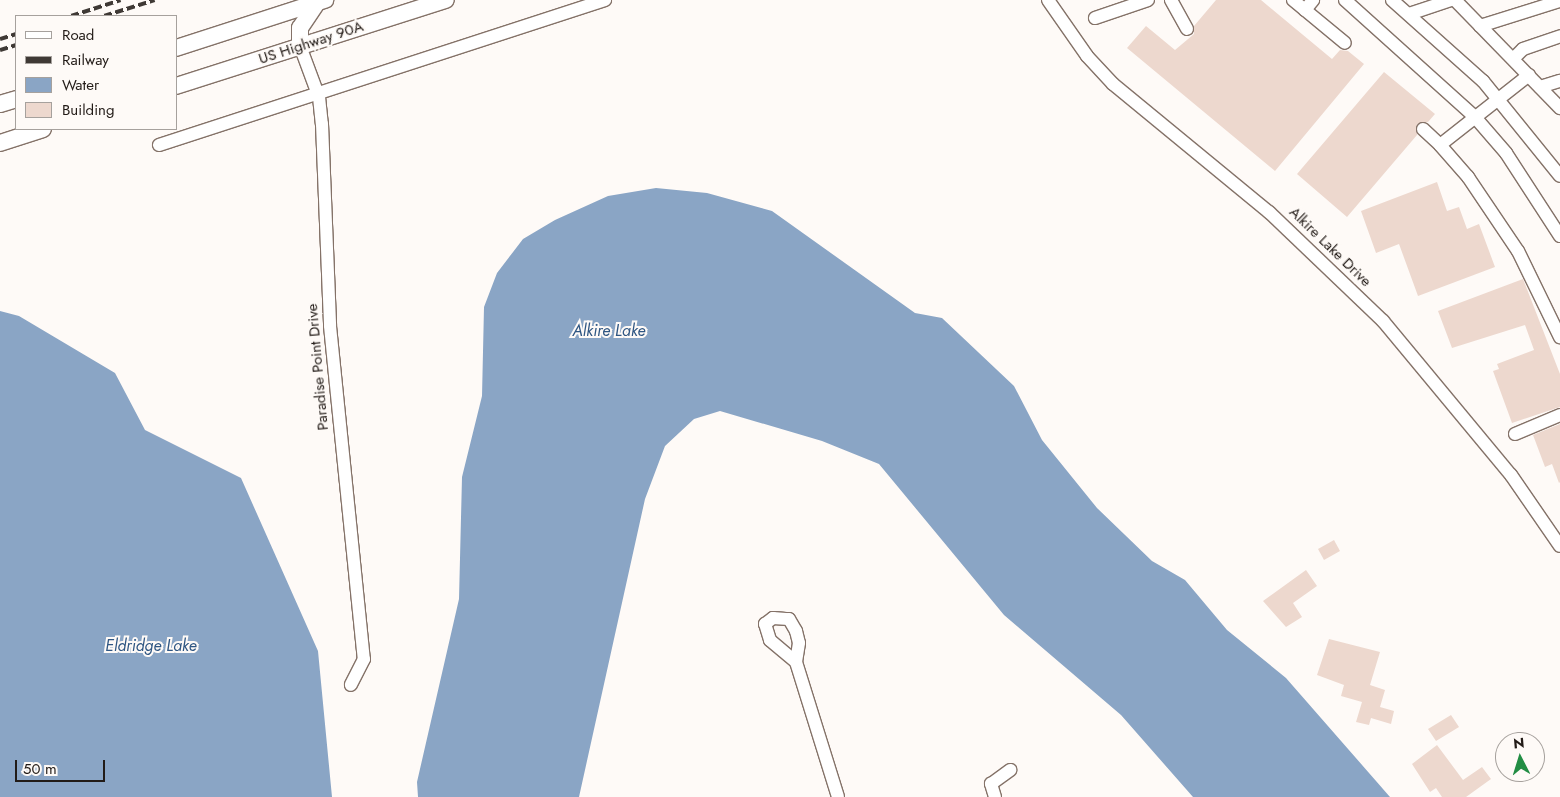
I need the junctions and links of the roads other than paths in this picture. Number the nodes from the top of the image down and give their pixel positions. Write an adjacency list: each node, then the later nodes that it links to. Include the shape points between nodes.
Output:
1 (446, 0): 19 (main road, US Highway 90A)
2 (605, 0): 26 (street)
3 (1048, 0): 43 (street, Alkire Lake Drive, via 1087,56 1113,84 1269,212 1383,321 1511,475)
4 (1148, 0): 14 (street)
5 (1171, 0): 16 (street)
6 (1293, 0): 12 (street)
7 (1345, 0): 31 (street)
8 (1392, 0): 13 (street)
9 (1453, 0): 13 (street); 15 (street)
10 (321, 1): 19 (main road, via 300,28); 20 (main road)
11 (1560, 2): 15 (street)
12 (1309, 5): 18 (street)
13 (1409, 14): 28 (street)
14 (1095, 18)
15 (1480, 26): 21 (street)
16 (1186, 29)
17 (1560, 36): 21 (street, via 1523,49)
18 (1344, 43)
19 (300, 46): 24 (main road, US Highway 90A); 26 (street, Paradise Point Drive)
20 (178, 47)
21 (1515, 57): 22 (street)
22 (1529, 75): 25 (street); 28 (street)
23 (1560, 81): 25 (street)
24 (178, 85)
25 (1540, 87): 30 (street)
26 (317, 91): 35 (street); 45 (street, Paradise Point Drive, via 322,124 330,326 364,659)
27 (15, 99): 29 (main road)
28 (1499, 100): 31 (street); 37 (street)
29 (0, 104)
30 (1560, 108)
31 (1474, 116): 36 (street); 38 (street, via 1506,153)
32 (1424, 129): 36 (street)
33 (40, 130): 34 (main road)
34 (0, 143)
35 (159, 145)
36 (1440, 145): 39 (street, via 1497,219)
37 (1560, 176)
38 (1560, 236)
39 (1558, 323): 40 (street)
40 (1560, 337)
41 (1560, 415): 42 (street)
42 (1515, 434)
43 (1560, 546)
44 (796, 662): 47 (street)
45 (351, 685)
46 (1010, 770): 48 (street, via 991,784)
47 (838, 797)
48 (995, 797)

